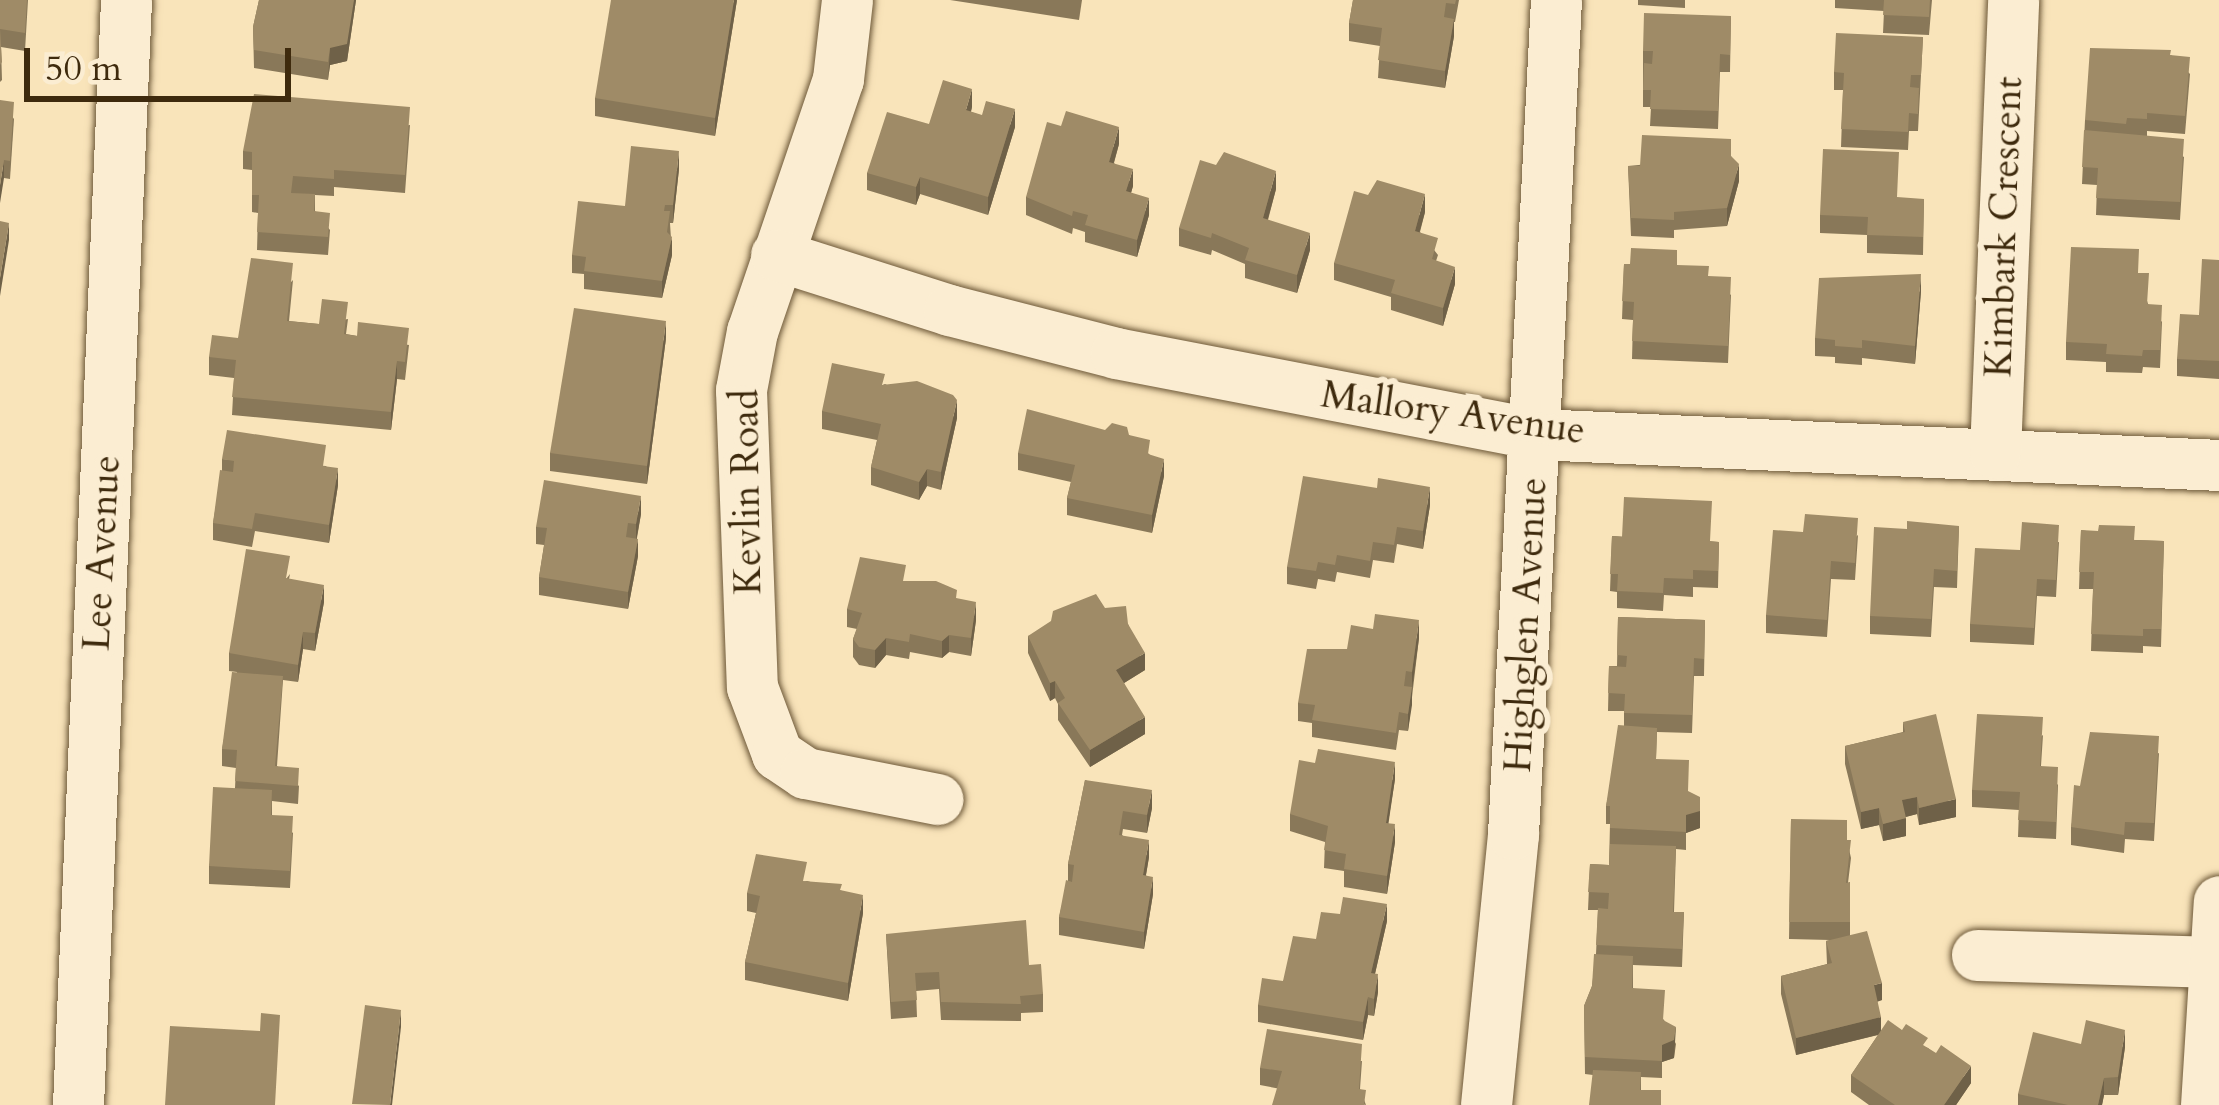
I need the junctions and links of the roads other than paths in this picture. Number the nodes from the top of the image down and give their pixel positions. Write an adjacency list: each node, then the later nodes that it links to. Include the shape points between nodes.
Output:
1 (126, 0): 13 (street, Lee Avenue)
2 (847, 0): 5 (street, Kevlin Road, via 838,79)
3 (1556, 0): 6 (street, Highglen Avenue)
4 (2013, 0): 7 (street, Kimbark Crescent)
5 (776, 255): 6 (street, Mallory Avenue, via 1116,352); 9 (street, Kevlin Road, via 741,391 752,687 777,754 806,773)
6 (1538, 434): 7 (street, Mallory Avenue); 14 (street, Highglen Avenue, via 1514,835)
7 (1994, 453): 8 (street, Mallory Avenue)
8 (2219, 465)
9 (938, 799)
10 (2219, 901): 12 (street)
11 (1977, 955): 12 (street)
12 (2216, 962): 15 (street)
13 (78, 1105)
14 (1486, 1105)
15 (2206, 1105)

